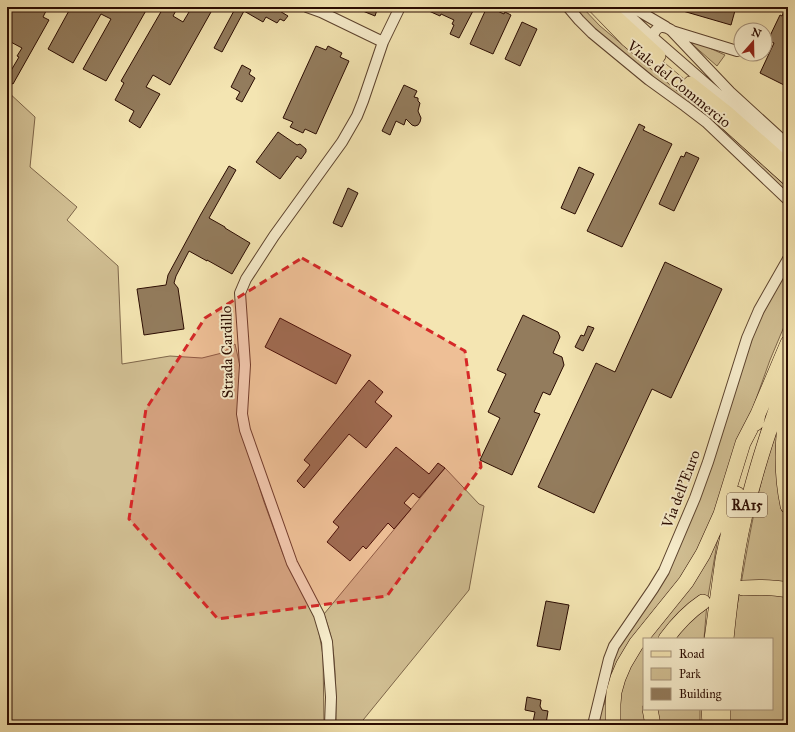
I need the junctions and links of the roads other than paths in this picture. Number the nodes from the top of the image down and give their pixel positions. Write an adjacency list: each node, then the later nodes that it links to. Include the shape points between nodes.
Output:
1 (307, 7): 12 (street)
2 (400, 7): 12 (street, Strada Cardillo)
3 (568, 7): 18 (street, Viale del Commercio, via 592,33 706,122)
4 (586, 7): 11 (main road, via 606,26)
5 (595, 7): 11 (main road)
6 (607, 7): 16 (main road, via 646,45)
7 (620, 7): 10 (street)
8 (632, 7): 9 (street)
9 (668, 29): 10 (street, via 660,27); 13 (street); 14 (street, via 730,92)
10 (653, 37): 15 (street)
11 (627, 40): 17 (main road)
12 (383, 42): 34 (street, Strada Cardillo, via 363,102 352,126 274,236 240,293 245,365 242,414 245,430 292,563 319,615 325,635 331,697)
13 (733, 50)
14 (788, 145)
15 (788, 155)
16 (788, 166)
17 (788, 179)
18 (788, 200)
19 (788, 259): 35 (street, Via dell'Euro, via 759,310 695,498 664,571 614,646)
20 (788, 343): 23 (highway, RA15)
21 (788, 376): 30 (highway, RA15, via 758,464 744,519 730,597)
22 (788, 406): 24 (highway, via 783,441 783,465)
23 (758, 414): 29 (highway, RA15, via 727,537); 36 (highway, via 743,443 721,514 703,554 686,582 636,644 624,664 614,692)
24 (788, 506)
25 (744, 588): 26 (highway)
26 (788, 590)
27 (703, 602): 28 (highway, via 682,619)
28 (667, 638)
29 (712, 638)
30 (726, 638)
31 (650, 710): 37 (highway)
32 (710, 710): 38 (highway)
33 (723, 710): 39 (highway)
34 (330, 725)
35 (593, 725)
36 (613, 725)
37 (653, 725)
38 (710, 725)
39 (723, 725)

